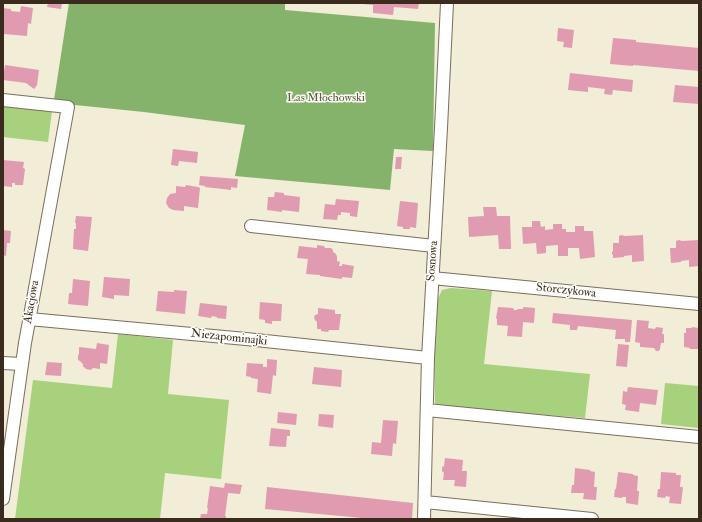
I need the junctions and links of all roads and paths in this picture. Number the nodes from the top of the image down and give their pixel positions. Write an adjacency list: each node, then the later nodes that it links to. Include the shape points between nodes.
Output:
1 (447, 3): 4 (street, Sosnowa)
2 (3, 100): 7 (street, Akacjowa, via 68,107)
3 (251, 226): 4 (street)
4 (434, 246): 5 (street, Sosnowa)
5 (432, 278): 6 (street, Storczykowa); 8 (street, Sosnowa)
6 (699, 304)
7 (29, 319): 8 (street, Niezapominajki); 10 (street, Akacjowa)
8 (428, 358): 11 (street, Sosnowa)
9 (3, 362): 10 (street)
10 (21, 364): 13 (street, Akacjowa)
11 (427, 410): 12 (street); 14 (street, Sosnowa)
12 (699, 437)
13 (3, 499)
14 (425, 502): 15 (street, Sosnowa); 16 (street)
15 (424, 519)
16 (592, 519)

